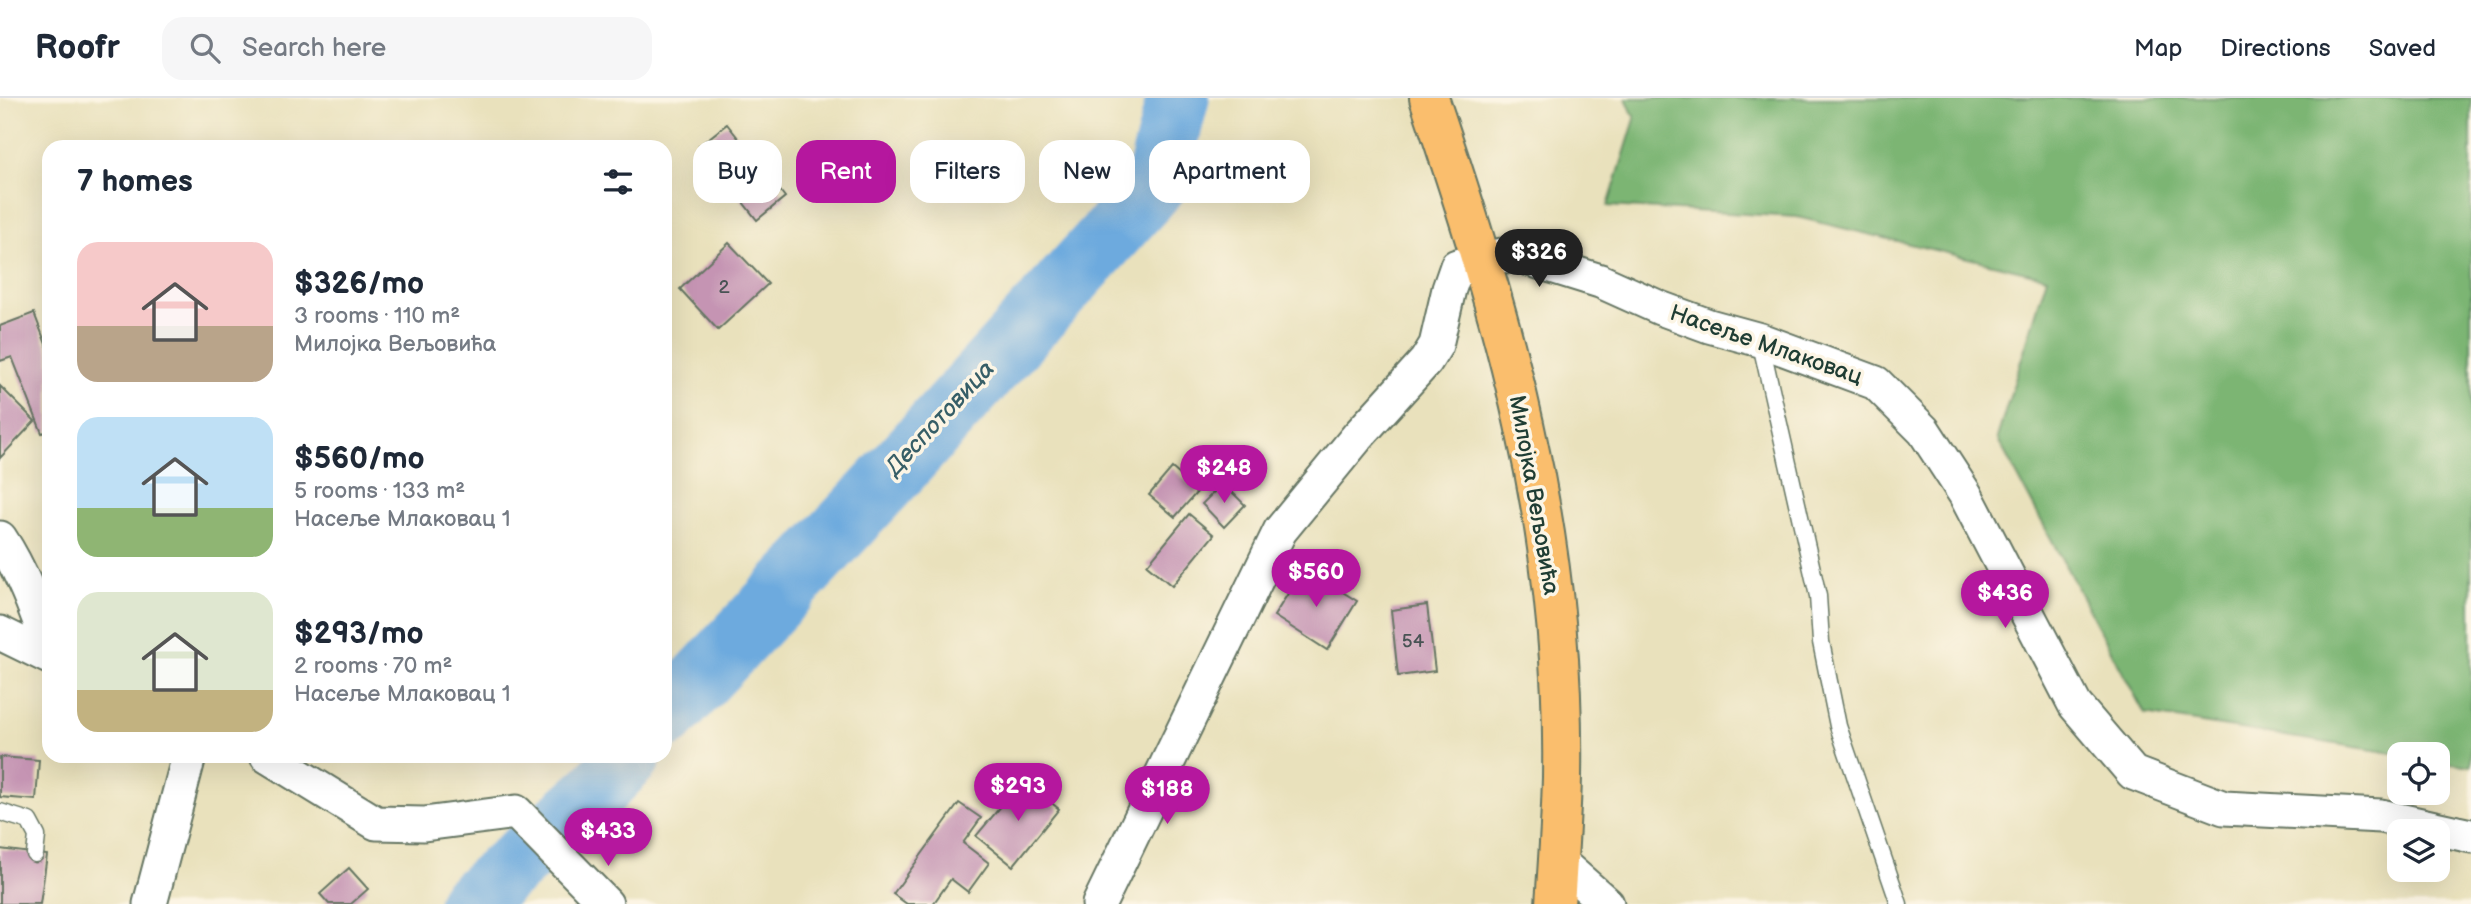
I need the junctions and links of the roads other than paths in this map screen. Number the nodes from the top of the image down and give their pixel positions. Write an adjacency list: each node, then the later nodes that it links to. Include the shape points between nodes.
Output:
1 (1429, 98): 2 (main road, Милојка Вељовића)
2 (1480, 260): 3 (street, Насеље Млаковац, via 1523,257 1600,281 1709,326); 13 (main road, Милојка Вељовића, via 1525,425 1545,545 1559,689); 16 (street, via 1457,267 1436,345 1426,361 1280,531)
3 (1760, 340): 11 (street, Насеље Млаковац, via 1876,383 1924,431 1965,494 2075,705 2133,773 2224,808 2381,816); 19 (lane, via 1818,596 1821,642 1838,726)
4 (0, 538): 5 (street)
5 (42, 627)
6 (5, 638): 7 (street)
7 (42, 654)
8 (188, 763): 14 (street)
9 (278, 763): 15 (street, via 376,823 424,824 516,812)
10 (0, 812): 12 (lane, via 29,821 37,836)
11 (2471, 836)
12 (35, 854)
13 (1558, 861): 17 (main road, Милојка Вељовића); 18 (street)
14 (150, 904)
15 (606, 904)
16 (1099, 904)
17 (1555, 904)
18 (1607, 904)
19 (1899, 904)

